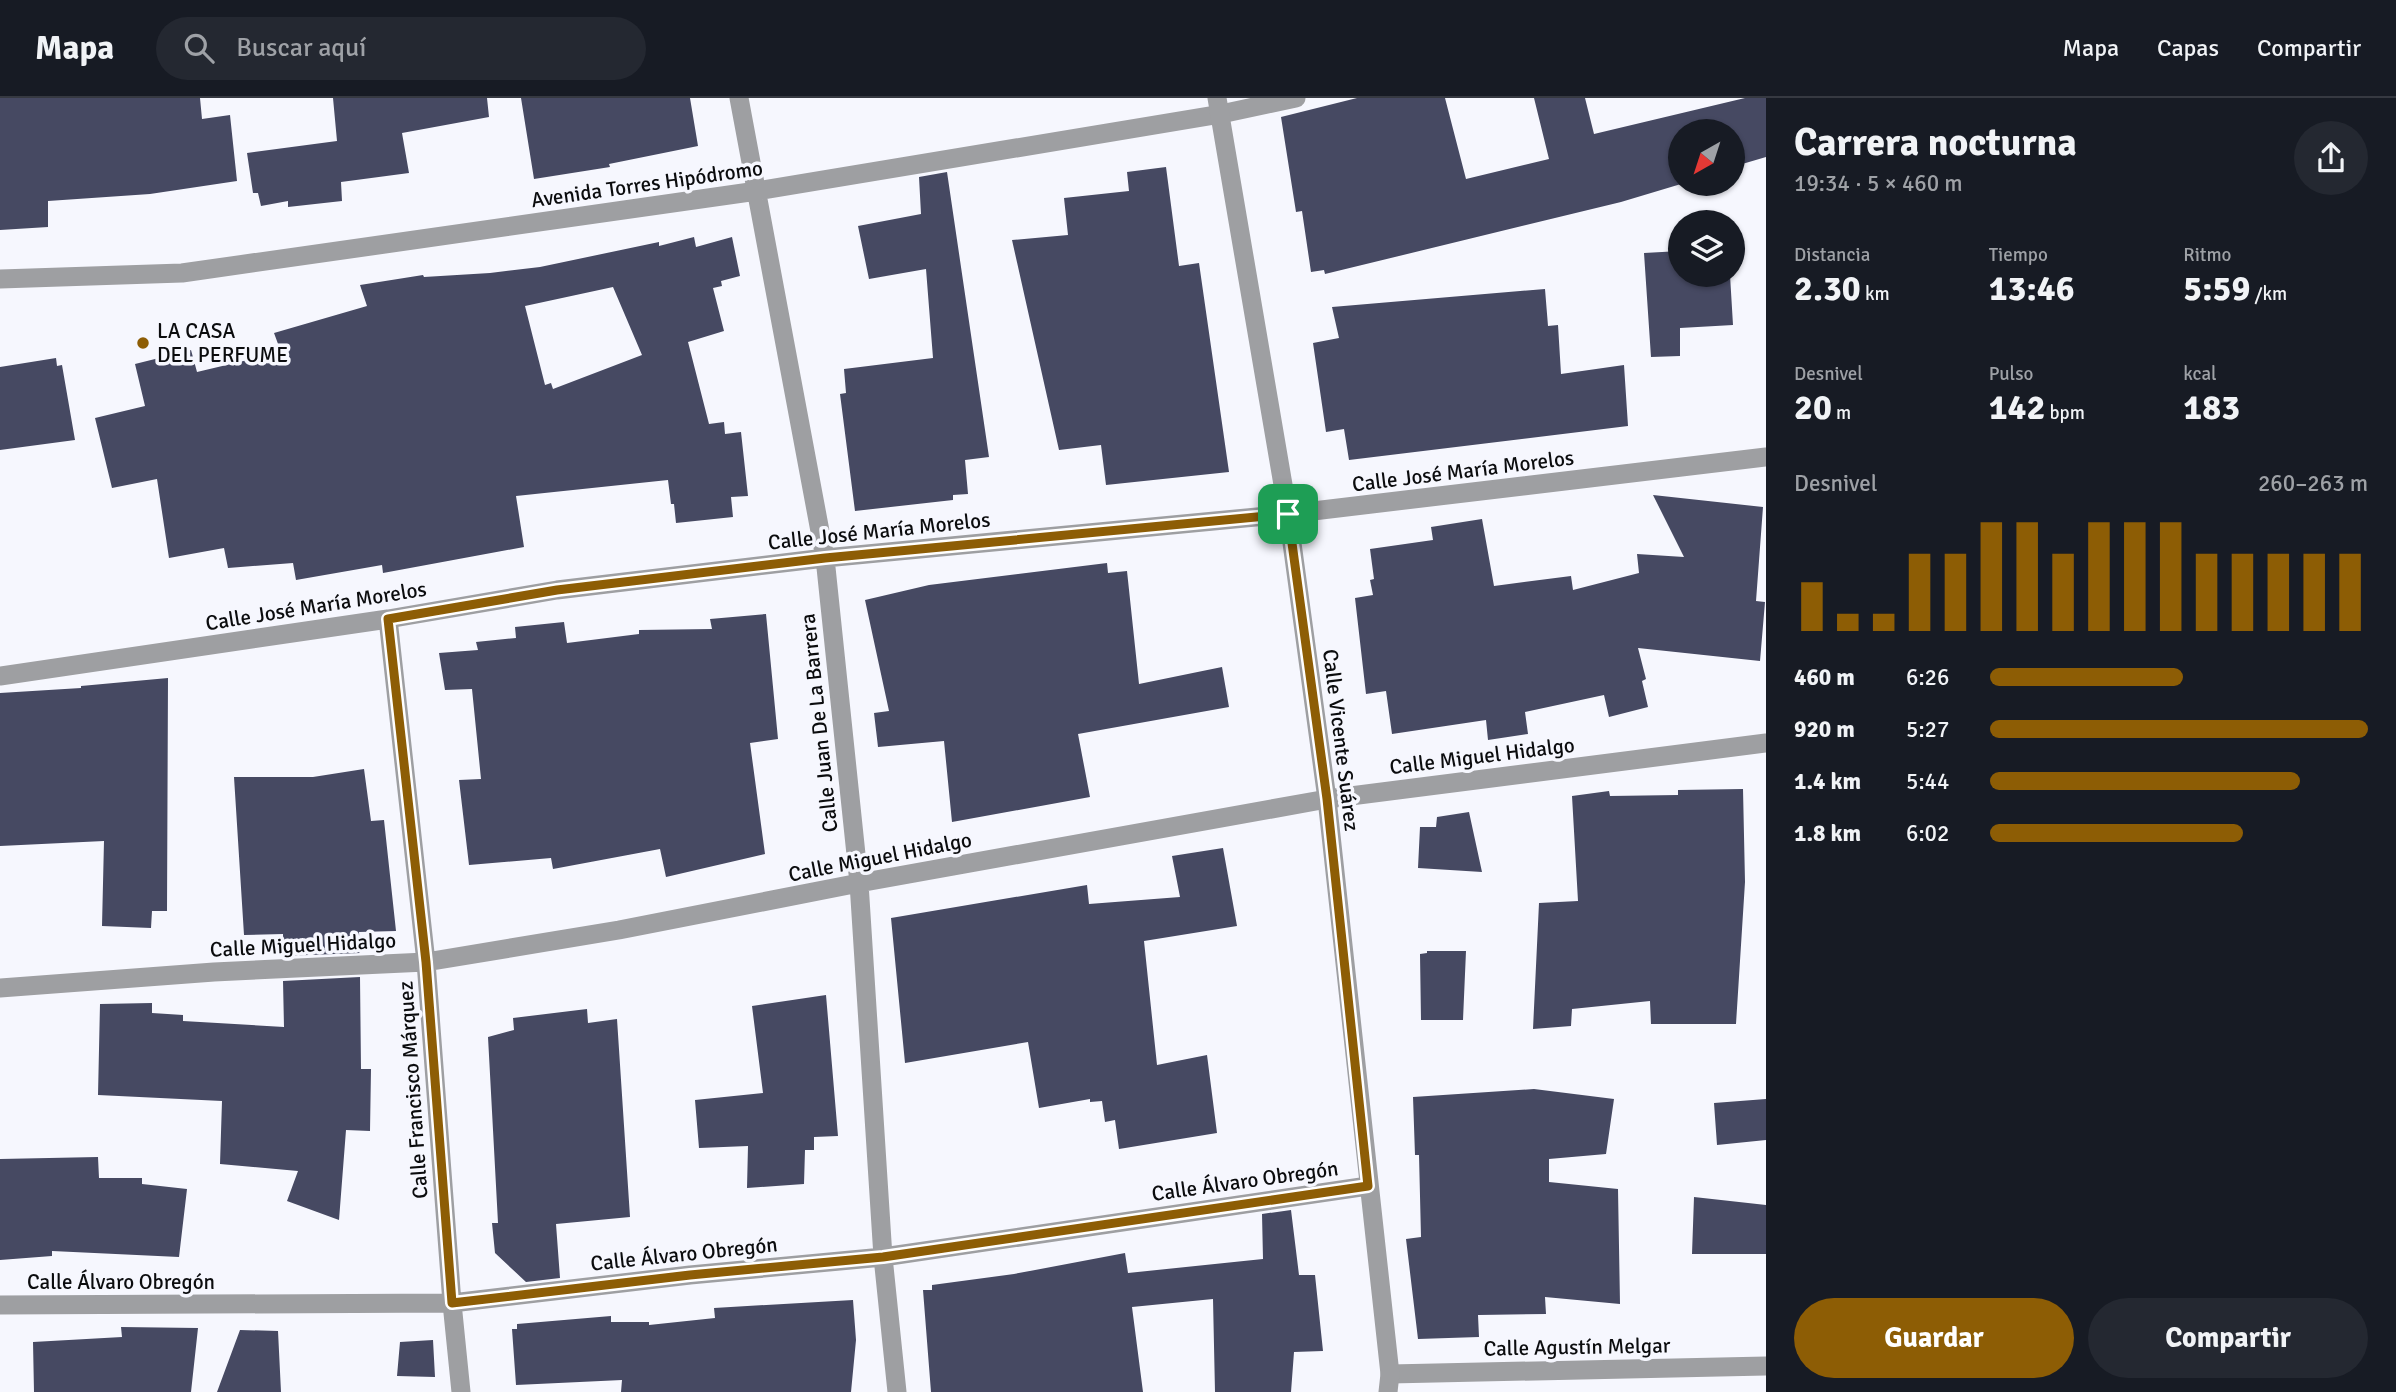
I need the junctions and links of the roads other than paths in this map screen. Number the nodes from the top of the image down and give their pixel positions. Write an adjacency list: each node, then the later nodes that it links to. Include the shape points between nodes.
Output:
1 (739, 98): 4 (street, Calle Juan De La Barrera)
2 (1296, 98): 3 (street, Avenida Torres Hipódromo)
3 (1219, 106): 4 (street, Avenida Torres Hipódromo); 7 (street, Calle Vicente Suárez)
4 (757, 191): 5 (street, Avenida Torres Hipódromo, via 182,273); 8 (street, Calle Juan De La Barrera)
5 (0, 279)
6 (1766, 457): 7 (street, Calle José María Morelos)
7 (1288, 514): 8 (street, Calle José María Morelos); 12 (street, Calle Vicente Suárez)
8 (825, 558): 9 (street, Calle José María Morelos, via 557,590); 13 (street, Calle Juan De La Barrera)
9 (388, 619): 10 (street, Calle José María Morelos); 14 (street, Calle Francisco Márquez)
10 (0, 676)
11 (1766, 743): 12 (street, Calle Miguel Hidalgo)
12 (1327, 799): 13 (street, Calle Miguel Hidalgo); 16 (street, Calle Vicente Suárez)
13 (859, 883): 14 (street, Calle Miguel Hidalgo); 17 (street, Calle Juan De La Barrera)
14 (426, 962): 15 (street, Calle Miguel Hidalgo); 18 (street, Calle Francisco Márquez)
15 (0, 988)
16 (1368, 1186): 17 (street, Calle Álvaro Obregón); 21 (street, Calle Vicente Suárez)
17 (883, 1257): 18 (street, Calle Álvaro Obregón); 23 (street, Calle Juan De La Barrera)
18 (452, 1303): 19 (street, Calle Álvaro Obregón); 22 (street, Calle Francisco Márquez)
19 (0, 1305)
20 (1766, 1366): 21 (street, Calle Agustín Melgar)
21 (1389, 1383)
22 (461, 1392)
23 (897, 1392)

